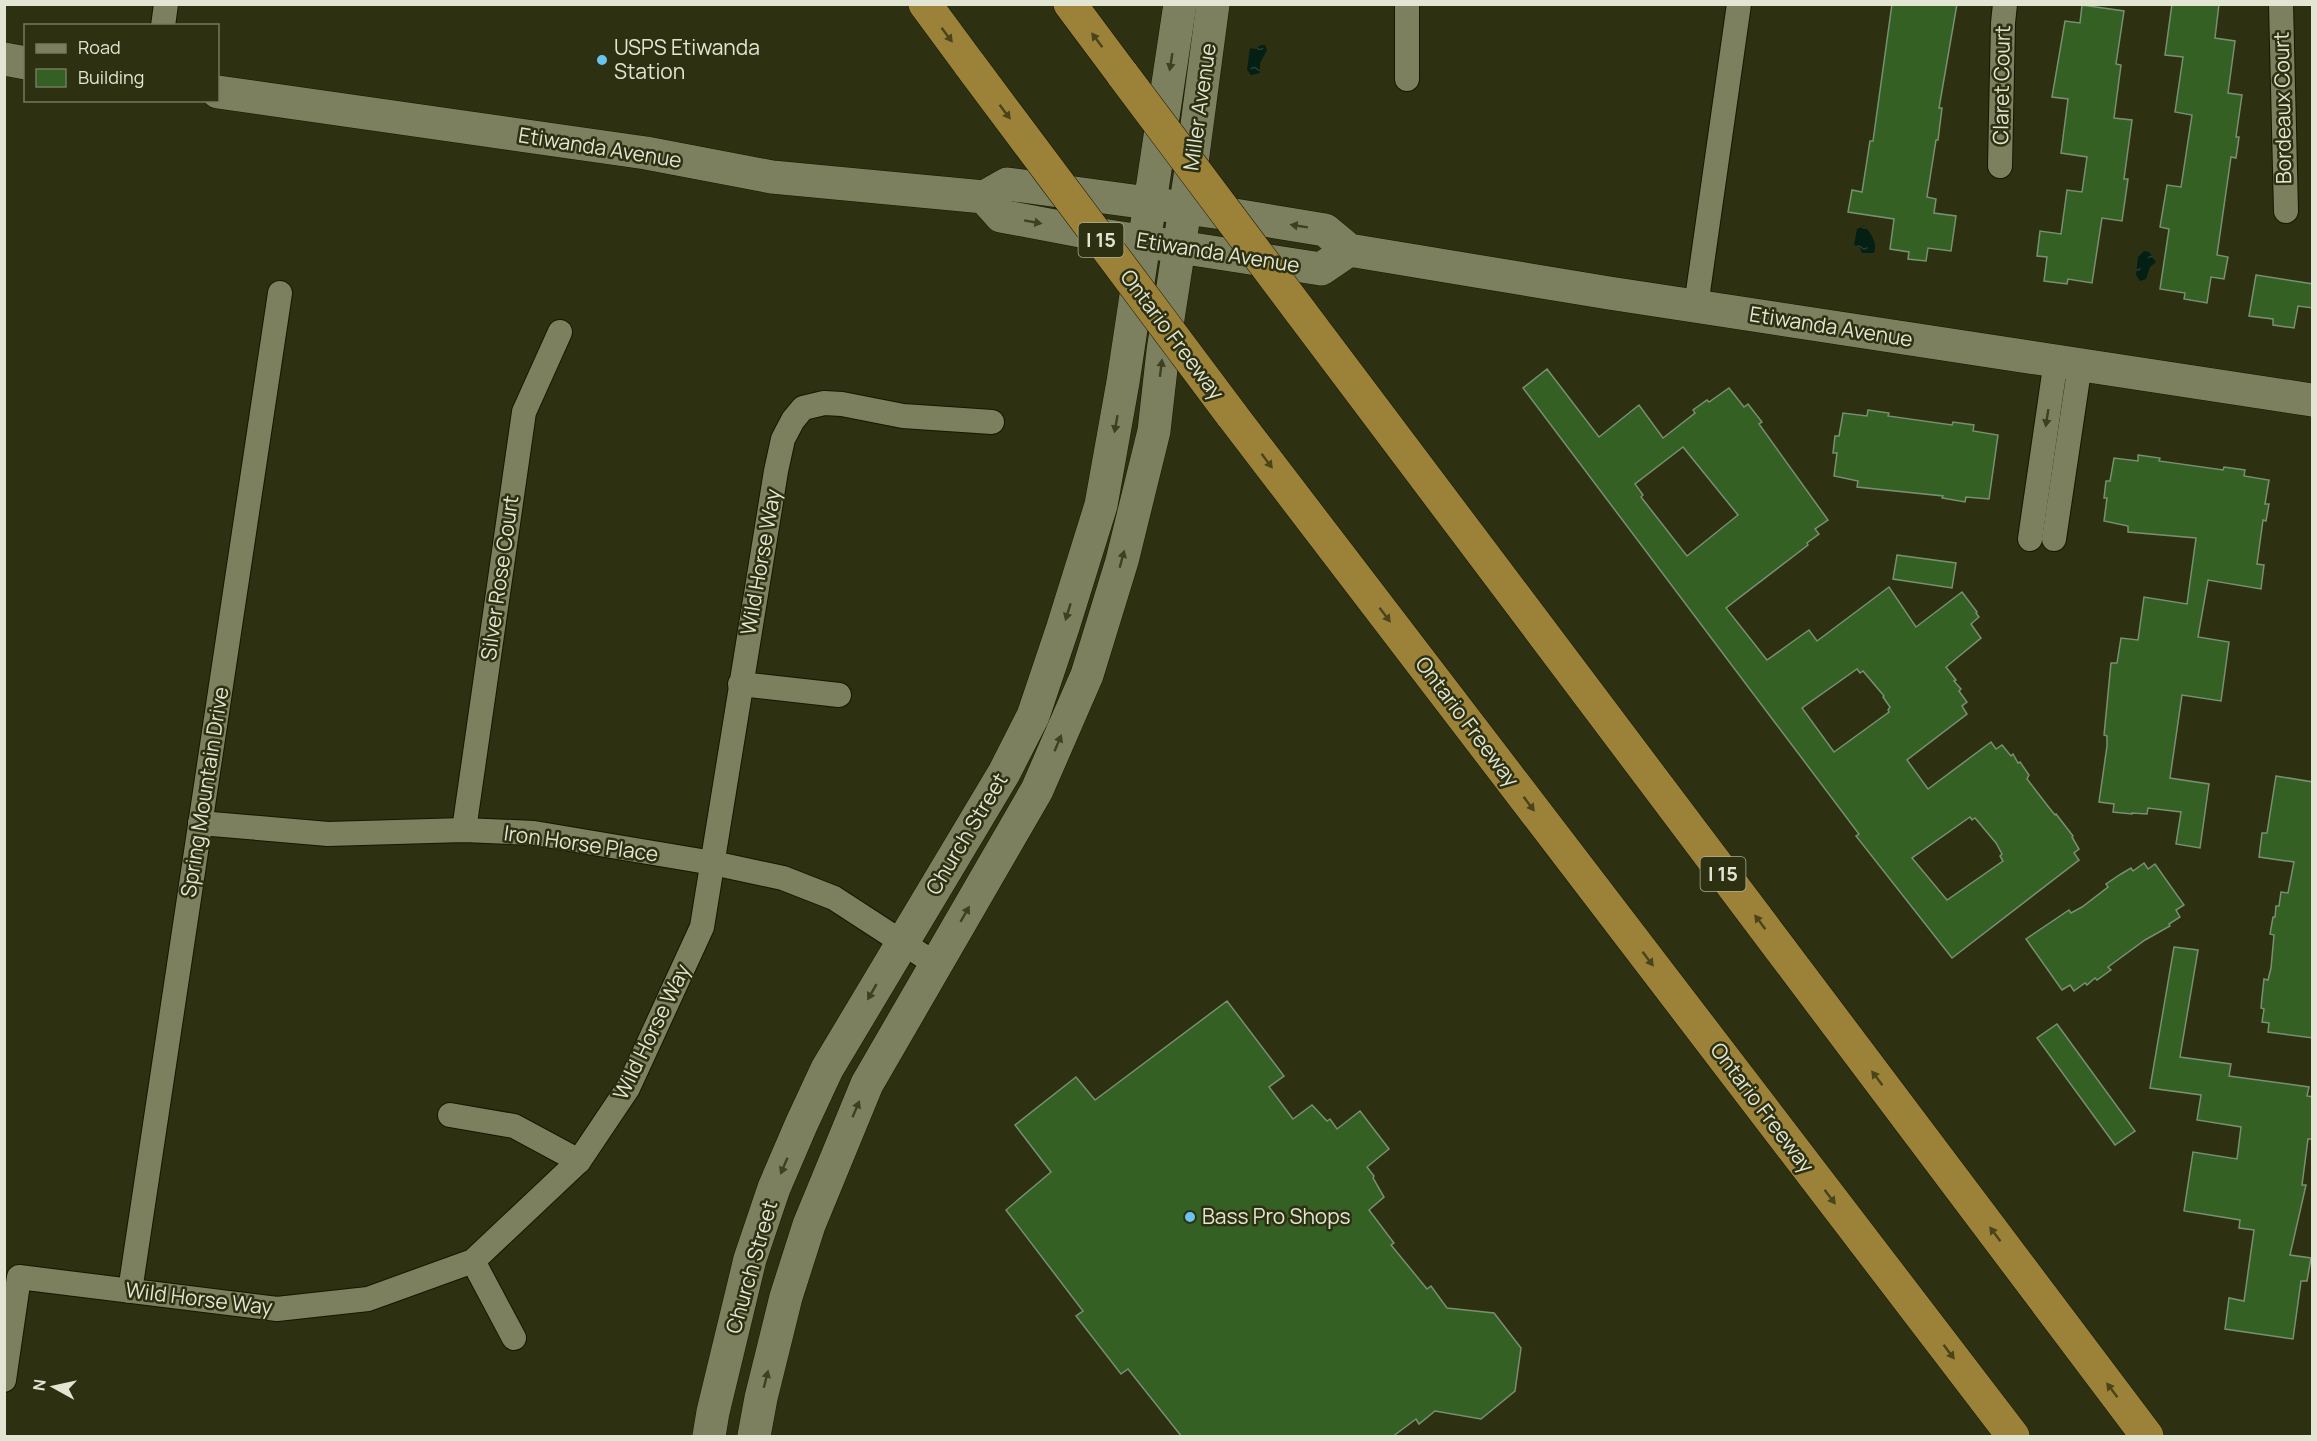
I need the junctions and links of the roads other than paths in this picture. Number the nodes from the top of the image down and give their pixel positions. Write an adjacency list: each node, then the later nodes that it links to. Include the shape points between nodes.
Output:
1 (166, 4): 10 (street)
2 (925, 4): 46 (highway, Ontario Freeway / I 15, one-way to 46, bridge, via 1232,414)
3 (1070, 4): 47 (highway, I 15, one-way to 3, bridge)
4 (1180, 4): 17 (main road, Miller Avenue, one-way to 17)
5 (1213, 4): 18 (main road, Miller Avenue)
6 (1407, 4): 13 (street)
7 (1739, 4): 24 (street)
8 (2005, 4): 15 (street, Claret Court)
9 (2281, 4): 19 (street, Bordeaux Court)
10 (163, 24)
11 (4, 59): 12 (main road)
12 (24, 63)
13 (1407, 78)
14 (219, 92): 16 (main road, Etiwanda Avenue, via 646,153 772,177)
15 (2000, 166)
16 (984, 197): 17 (main road, Etiwanda Avenue, via 1007,184); 20 (main road, Etiwanda Avenue, one-way to 20, via 1000,216)
17 (1149, 204): 18 (main road, Etiwanda Avenue); 20 (main road, Church Street)
18 (1185, 209): 21 (main road, Church Street); 22 (main road, Etiwanda Avenue, one-way to 18, via 1325,230)
19 (2286, 211)
20 (1143, 241): 21 (main road, Etiwanda Avenue); 36 (main road, Church Street, one-way to 36, via 1101,505 1036,705 1004,773)
21 (1178, 246): 22 (main road, Etiwanda Avenue, via 1321,269); 37 (main road, Church Street, one-way to 21, via 1037,790 1087,675 1122,561 1154,431)
22 (1350, 250): 24 (main road, Etiwanda Avenue)
23 (280, 293): 33 (street, Spring Mountain Drive)
24 (1696, 306): 26 (main road, Etiwanda Avenue)
25 (560, 332): 34 (street, Silver Rose Court, via 524,412)
26 (2068, 362): 27 (main road, Etiwanda Avenue); 29 (street, one-way to 29); 30 (street)
27 (2313, 400)
28 (993, 422): 31 (street, Wild Horse Way, via 903,416 842,404 803,408 783,439)
29 (2030, 539)
30 (2054, 539)
31 (740, 684): 32 (street); 35 (street, Wild Horse Way)
32 (839, 695)
33 (200, 822): 34 (street, Iron Horse Place, via 328,834); 41 (street, Spring Mountain Drive)
34 (464, 830): 35 (street, Iron Horse Place, via 534,833)
35 (713, 863): 36 (street, Iron Horse Place, via 783,878 834,898); 39 (street, Wild Horse Way, via 702,927 628,1088)
36 (902, 942): 37 (street, Iron Horse Place); 44 (main road, Church Street, one-way to 44, via 827,1070 774,1188 750,1258)
37 (937, 965): 45 (main road, Church Street, one-way to 37, via 786,1297 809,1225 867,1084)
38 (450, 1115): 39 (street, via 514,1126)
39 (579, 1161): 40 (street, Wild Horse Way)
40 (473, 1261): 41 (street, Wild Horse Way, via 369,1299 278,1309); 42 (street)
41 (130, 1291): 43 (street, Wild Horse Way, via 19,1277)
42 (514, 1338)
43 (4, 1380)
44 (709, 1437)
45 (754, 1437)
46 (2013, 1437)
47 (2147, 1437)

